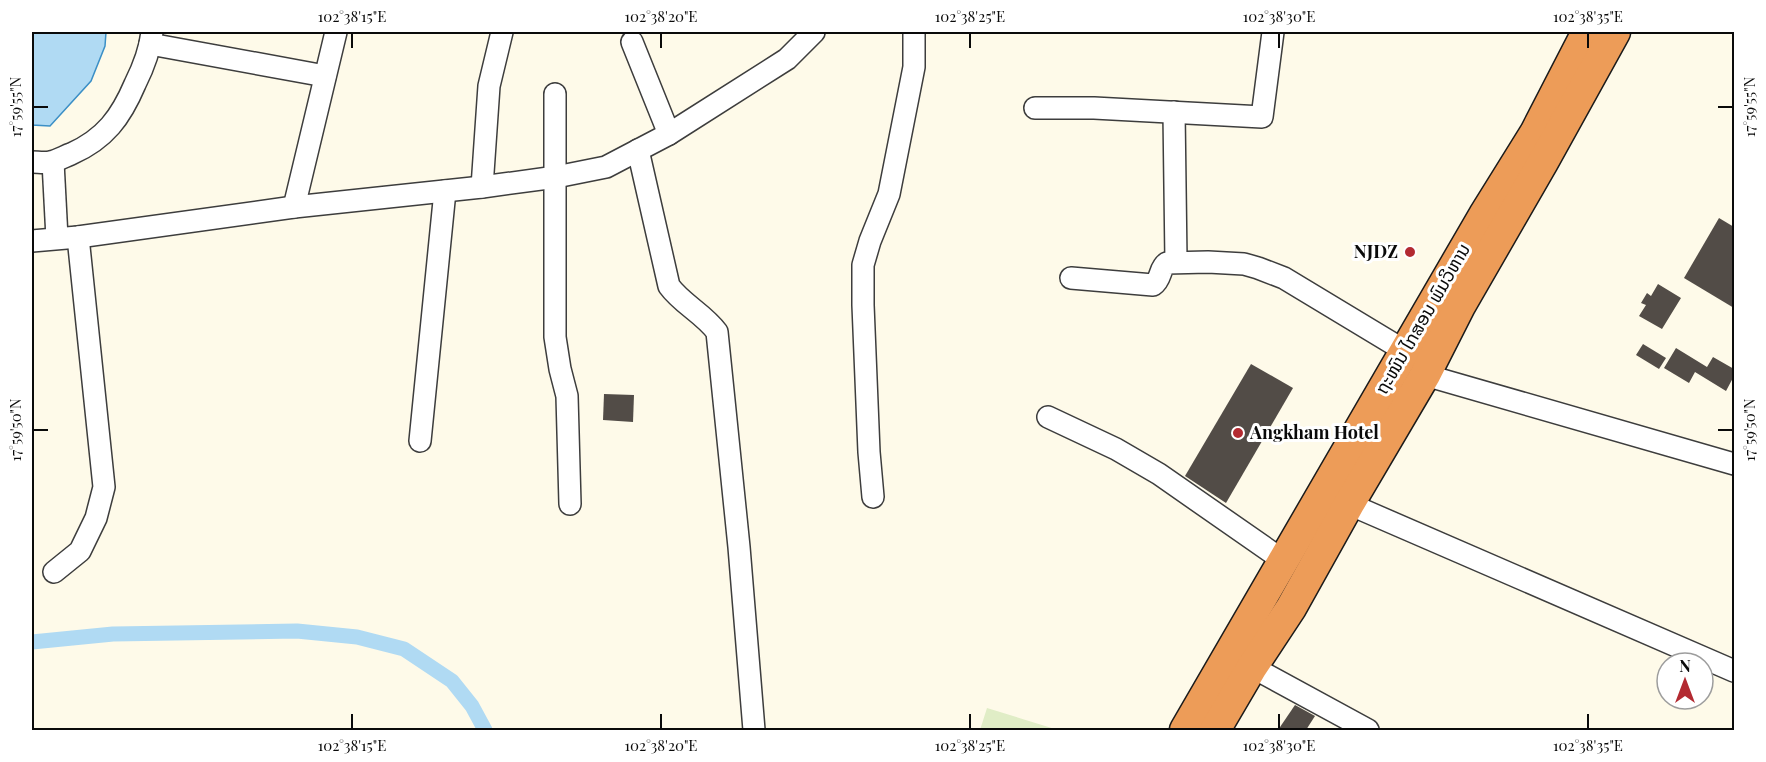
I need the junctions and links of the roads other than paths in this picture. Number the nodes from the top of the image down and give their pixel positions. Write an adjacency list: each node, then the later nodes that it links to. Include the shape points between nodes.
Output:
1 (336, 32): 10 (street)
2 (502, 32): 18 (street, via 489,86)
3 (814, 32): 14 (street, via 787,59)
4 (914, 32): 31 (street, via 914,67 889,194 863,266)
5 (1273, 32): 13 (street, via 1262,117)
6 (1587, 32): 26 (highway, ຖະໜົນ ໄກສອນ ພົມວິຫານ, via 1534,133)
7 (1615, 32): 27 (highway, ຖະໜົນ ໄກສອນ ພົມວິຫານ)
8 (151, 38): 10 (street); 16 (street, via 132,93 102,136 87,147)
9 (632, 42): 14 (street)
10 (325, 76): 20 (street)
11 (555, 94): 17 (street)
12 (1035, 108): 13 (street)
13 (1174, 112): 24 (street)
14 (669, 134): 15 (street)
15 (639, 150): 17 (street, via 606,167); 39 (street, via 669,286 717,332)
16 (42, 162): 22 (street)
17 (556, 177): 18 (street); 32 (street, via 555,337 567,396)
18 (482, 187): 19 (street)
19 (445, 191): 20 (street); 29 (street)
20 (294, 207): 21 (street)
21 (78, 237): 22 (street); 35 (street, via 104,487 96,518 80,551)
22 (57, 238): 23 (street)
23 (32, 241)
24 (1176, 261): 25 (street, via 1165,264 1153,285); 26 (street, via 1258,268 1284,279)
25 (1071, 279)
26 (1405, 351): 34 (highway, ຖະໜົນ ໄກສອນ ພົມວິຫານ)
27 (1425, 375): 30 (street); 33 (highway, ຖະໜົນ ໄກສອນ ພົມວິຫານ)
28 (1048, 417): 34 (street, via 1159,474)
29 (420, 441)
30 (1734, 464)
31 (873, 497)
32 (570, 504)
33 (1349, 504): 36 (highway, ຖະໜົນ ໄກສອນ ພົມວິຫານ); 38 (street)
34 (1284, 561): 36 (highway, ຖະໜົນ ໄກສອນ ພົມວິຫານ)
35 (54, 572)
36 (1278, 601): 37 (highway, ຖະໜົນ ໄກສອນ ພົມວິຫານ); 40 (highway, ຖະໜົນ ໄກສອນ ພົມວິຫານ)
37 (1252, 666): 41 (highway, ຖະໜົນ ໄກສອນ ພົມວິຫານ); 42 (street)
38 (1734, 670)
39 (754, 730)
40 (1185, 730)
41 (1215, 730)
42 (1368, 730)

